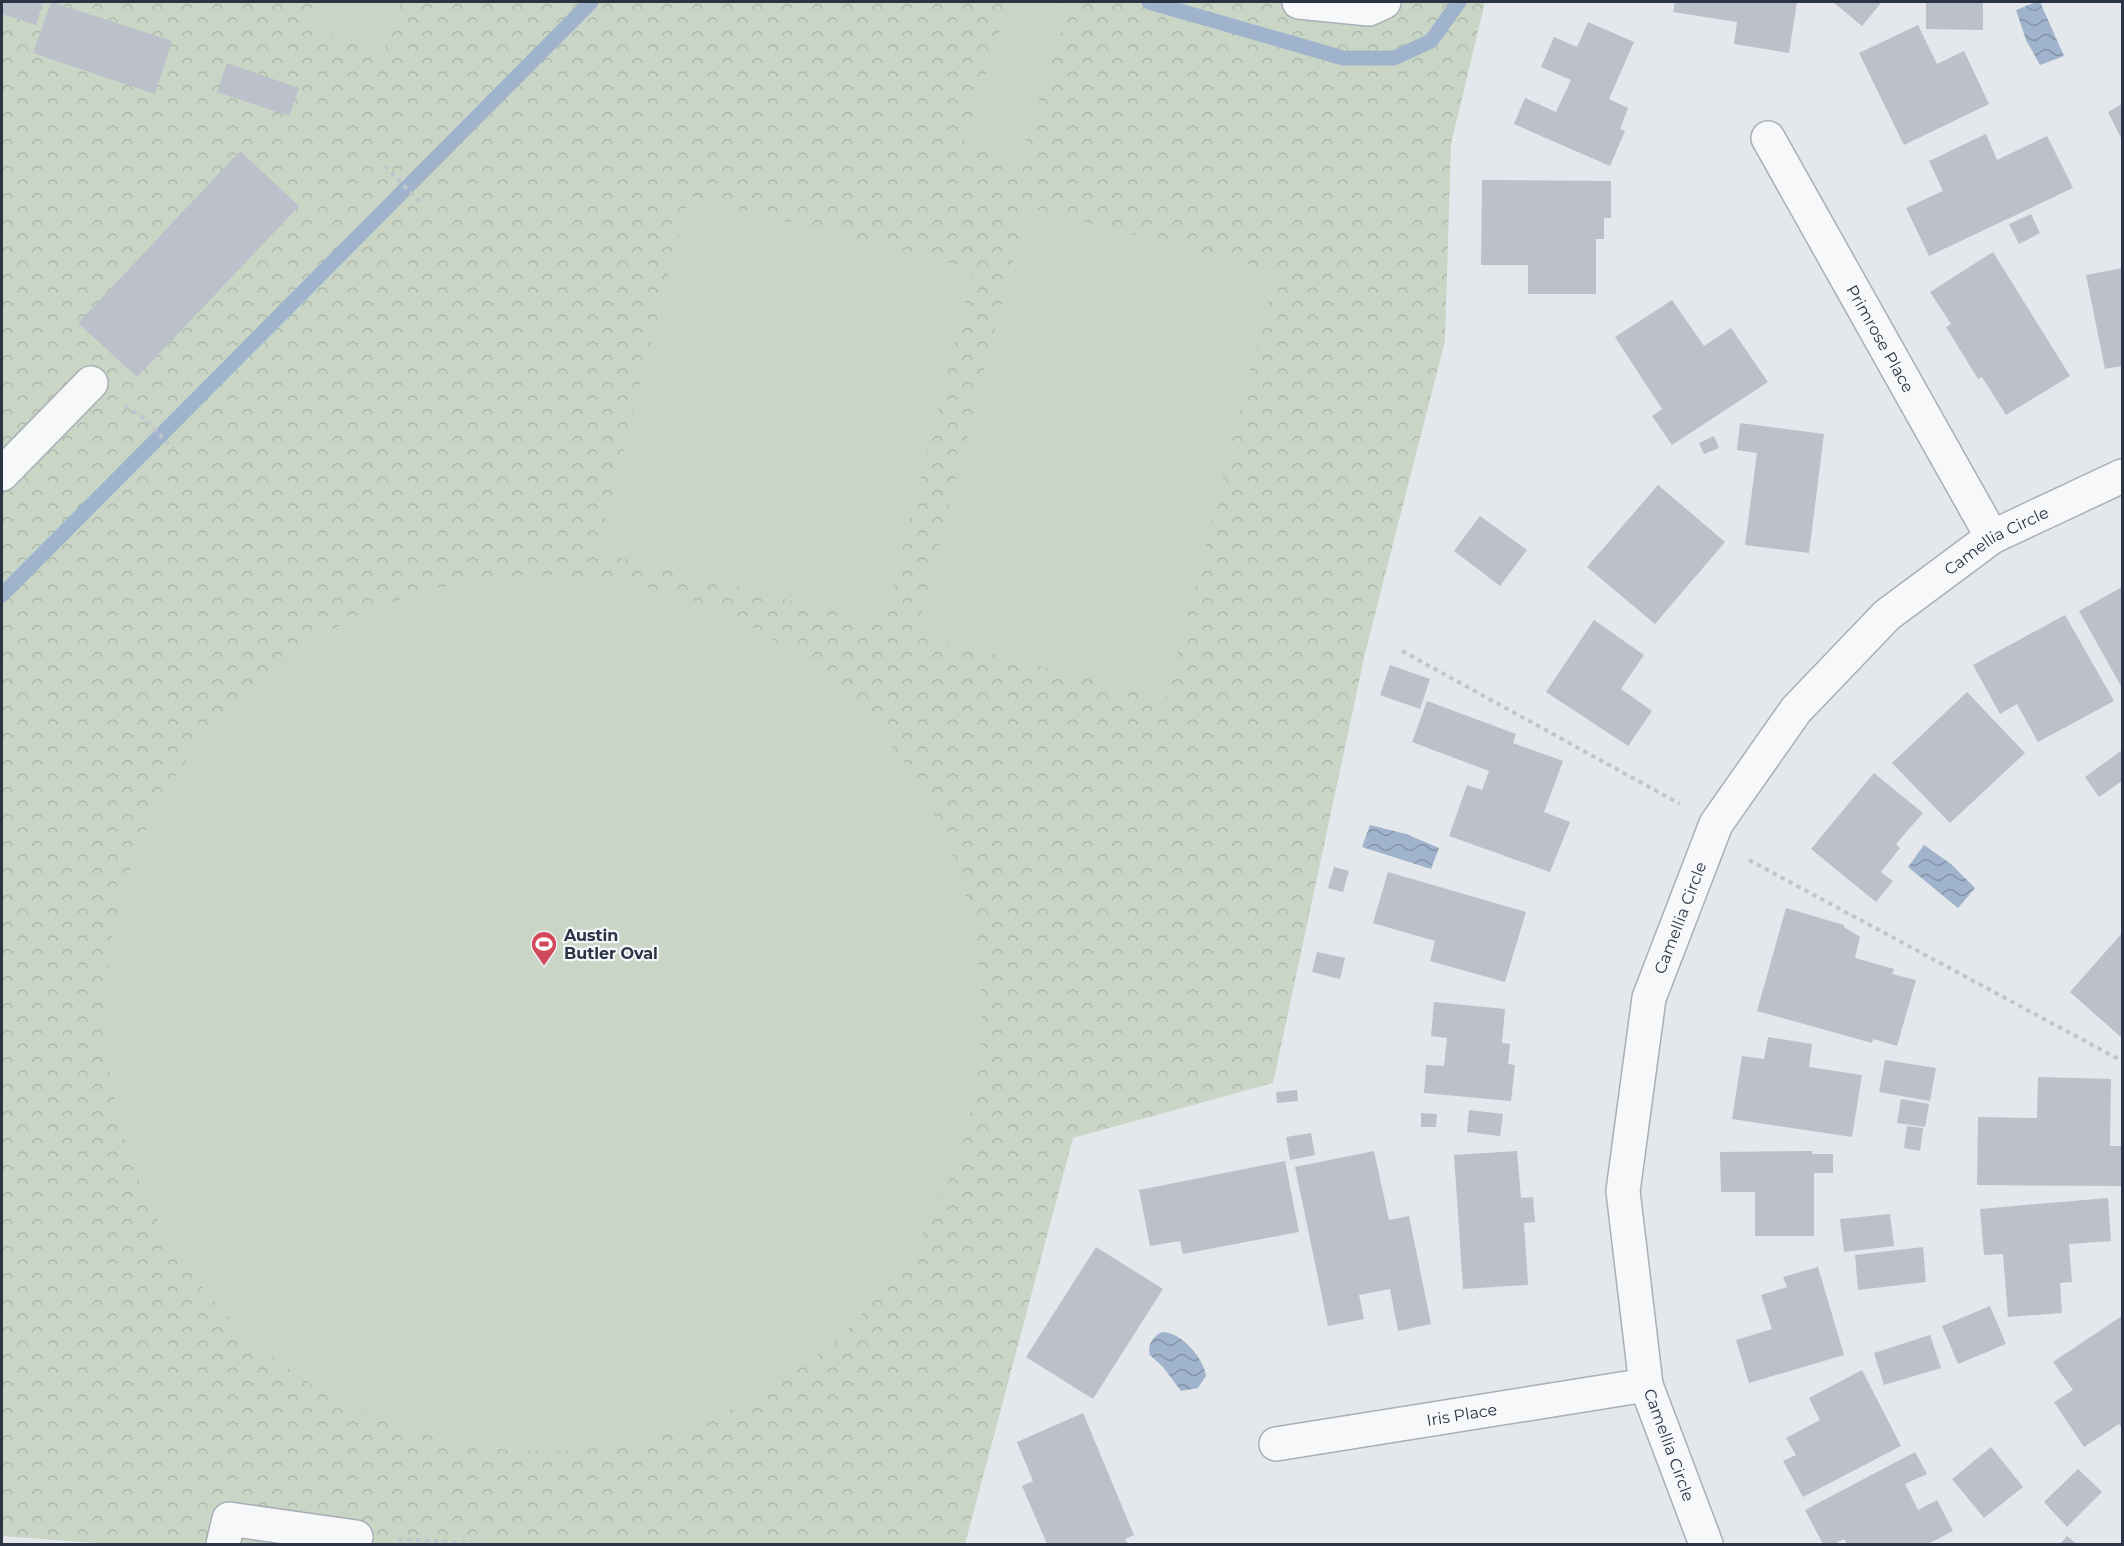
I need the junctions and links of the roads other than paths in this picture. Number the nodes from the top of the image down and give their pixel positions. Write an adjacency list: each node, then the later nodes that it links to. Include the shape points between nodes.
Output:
1 (1299, 2): 2 (street, via 1369,9)
2 (1384, 2)
3 (1768, 138): 7 (street, Primrose Place)
4 (91, 383): 5 (street)
5 (2, 474)
6 (2122, 476): 7 (street, Camellia Circle)
7 (1992, 537): 8 (street, Camellia Circle, via 1887,615 1829,675 1796,710 1716,824 1649,998 1623,1191)
8 (1646, 1385): 9 (street, Iris Place); 12 (street, Camellia Circle)
9 (1276, 1444)
10 (356, 1537): 11 (street, via 229,1520)
11 (223, 1545)
12 (1706, 1545)

